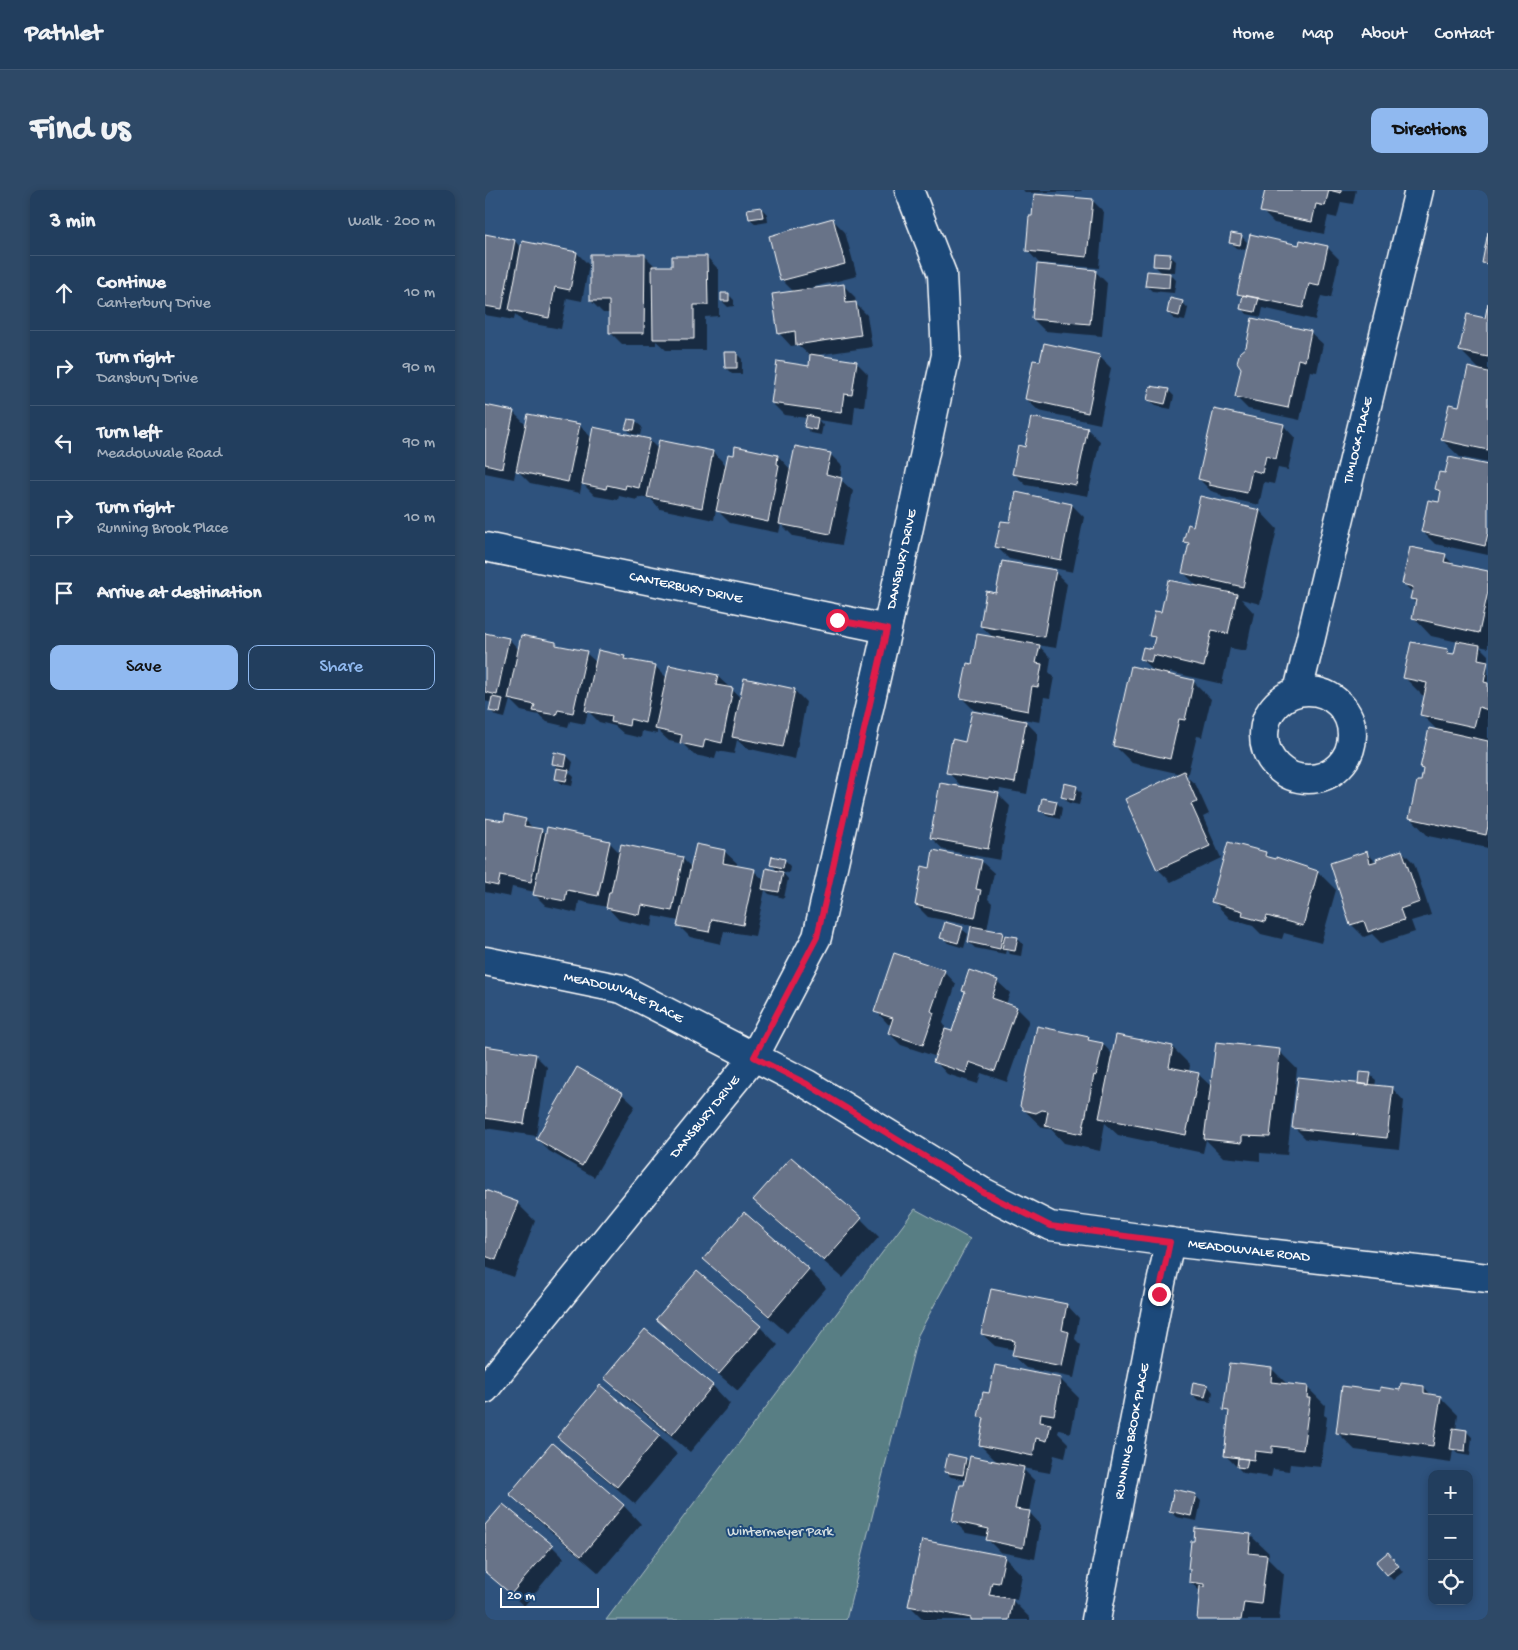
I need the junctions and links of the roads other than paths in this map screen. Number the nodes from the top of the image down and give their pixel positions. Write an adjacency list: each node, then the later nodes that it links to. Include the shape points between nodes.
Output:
1 (909, 190): 4 (street, DANSBURY DRIVE, via 942,274 946,355)
2 (1419, 190): 5 (street, TIMLOCK PLACE)
3 (485, 547): 4 (street, CANTERBURY DRIVE)
4 (887, 629): 7 (street, DANSBURY DRIVE, via 817,937)
5 (1298, 691)
6 (485, 961): 7 (street, MEADOWVALE PLACE, via 623,988)
7 (754, 1057): 8 (street, MEADOWVALE ROAD, via 807,1084 981,1191 1050,1226); 10 (street, DANSBURY DRIVE)
8 (1170, 1242): 9 (street, MEADOWVALE ROAD); 11 (street, RUNNING BROOK PLACE)
9 (1488, 1278)
10 (485, 1389)
11 (1096, 1620)

